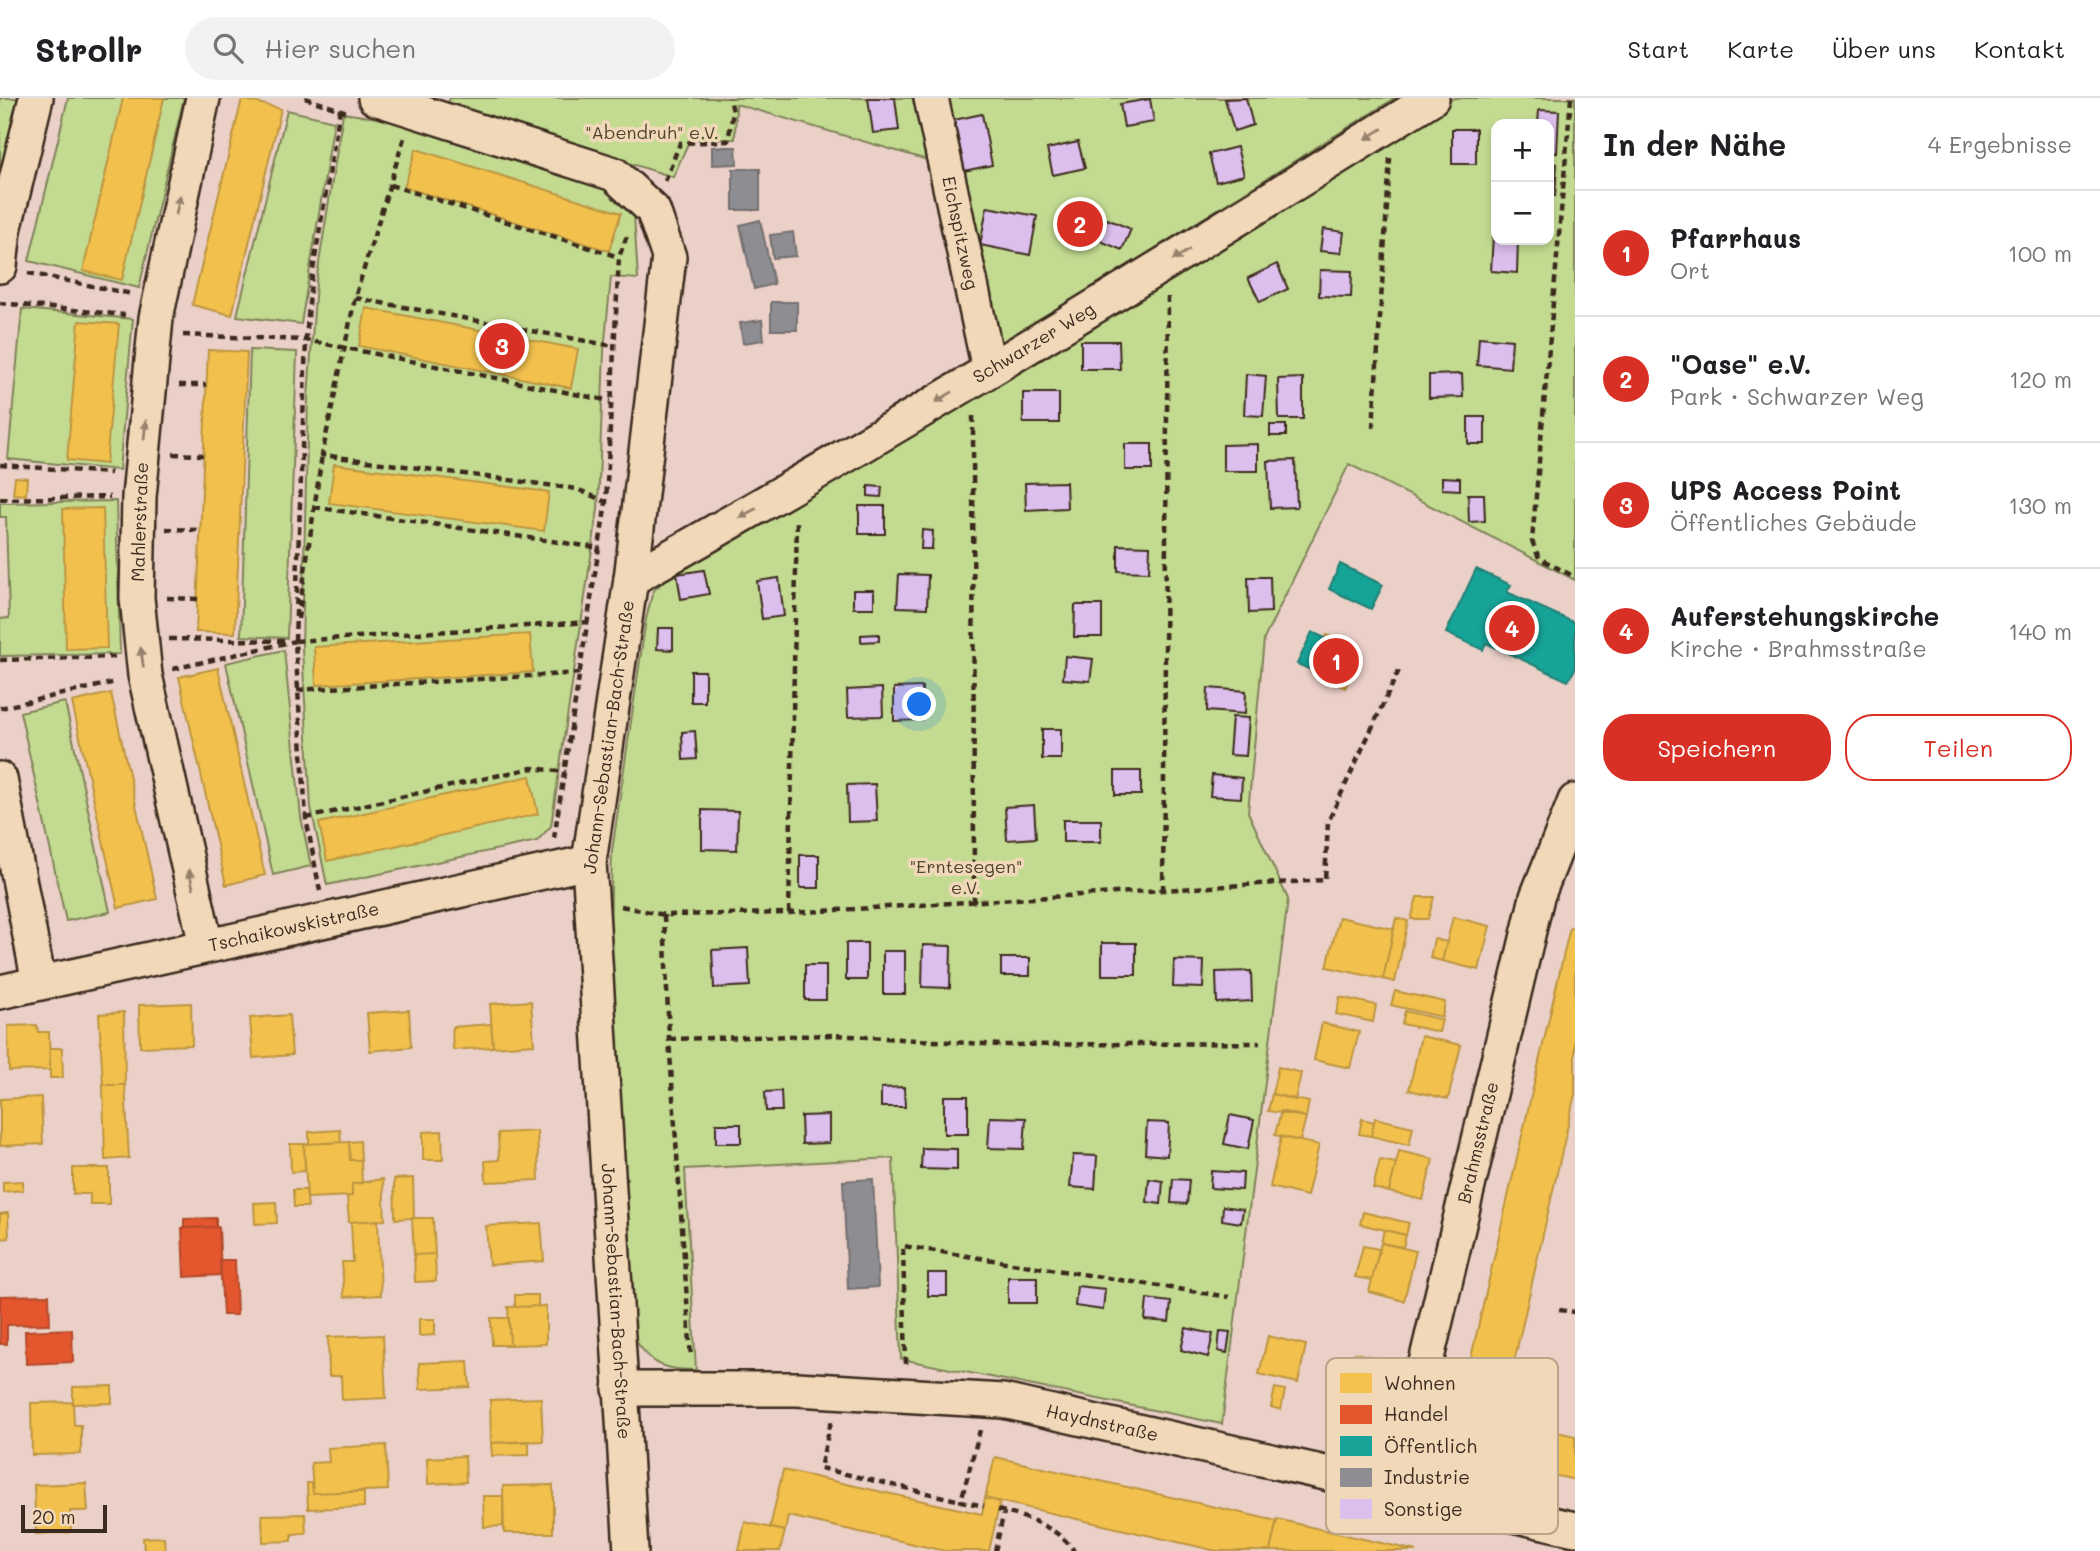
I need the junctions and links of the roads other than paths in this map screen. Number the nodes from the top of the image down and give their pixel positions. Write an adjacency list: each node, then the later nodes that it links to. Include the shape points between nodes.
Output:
1 (36, 98): 6 (street)
2 (203, 98): 13 (street, Mahlerstraße, one-way to 2, via 145,675 133,648 139,486 161,317)
3 (375, 98): 9 (street, Johann-Sebastian-Bach-Straße, via 614,174 669,257)
4 (931, 98): 8 (street, Eichspitzweg)
5 (1432, 98): 8 (street, Schwarzer Weg, one-way to 8)
6 (2, 230): 7 (street)
7 (13, 269)
8 (976, 377): 9 (street, Schwarzer Weg, one-way to 9)
9 (631, 579): 12 (street, Johann-Sebastian-Bach-Straße)
10 (0, 779): 14 (street)
11 (1575, 801): 16 (street, Brahmsstraße, via 1537,897)
12 (589, 862): 13 (street, Tschaikowskistraße); 17 (street, Johann-Sebastian-Bach-Straße)
13 (206, 945): 14 (street, Tschaikowskistraße)
14 (39, 983): 15 (street, Tschaikowskistraße)
15 (0, 992)
16 (1427, 1358)
17 (620, 1389): 18 (street, Haydnstraße, via 906,1394 1003,1401); 19 (street, Johann-Sebastian-Bach-Straße)
18 (1326, 1473)
19 (631, 1551)

